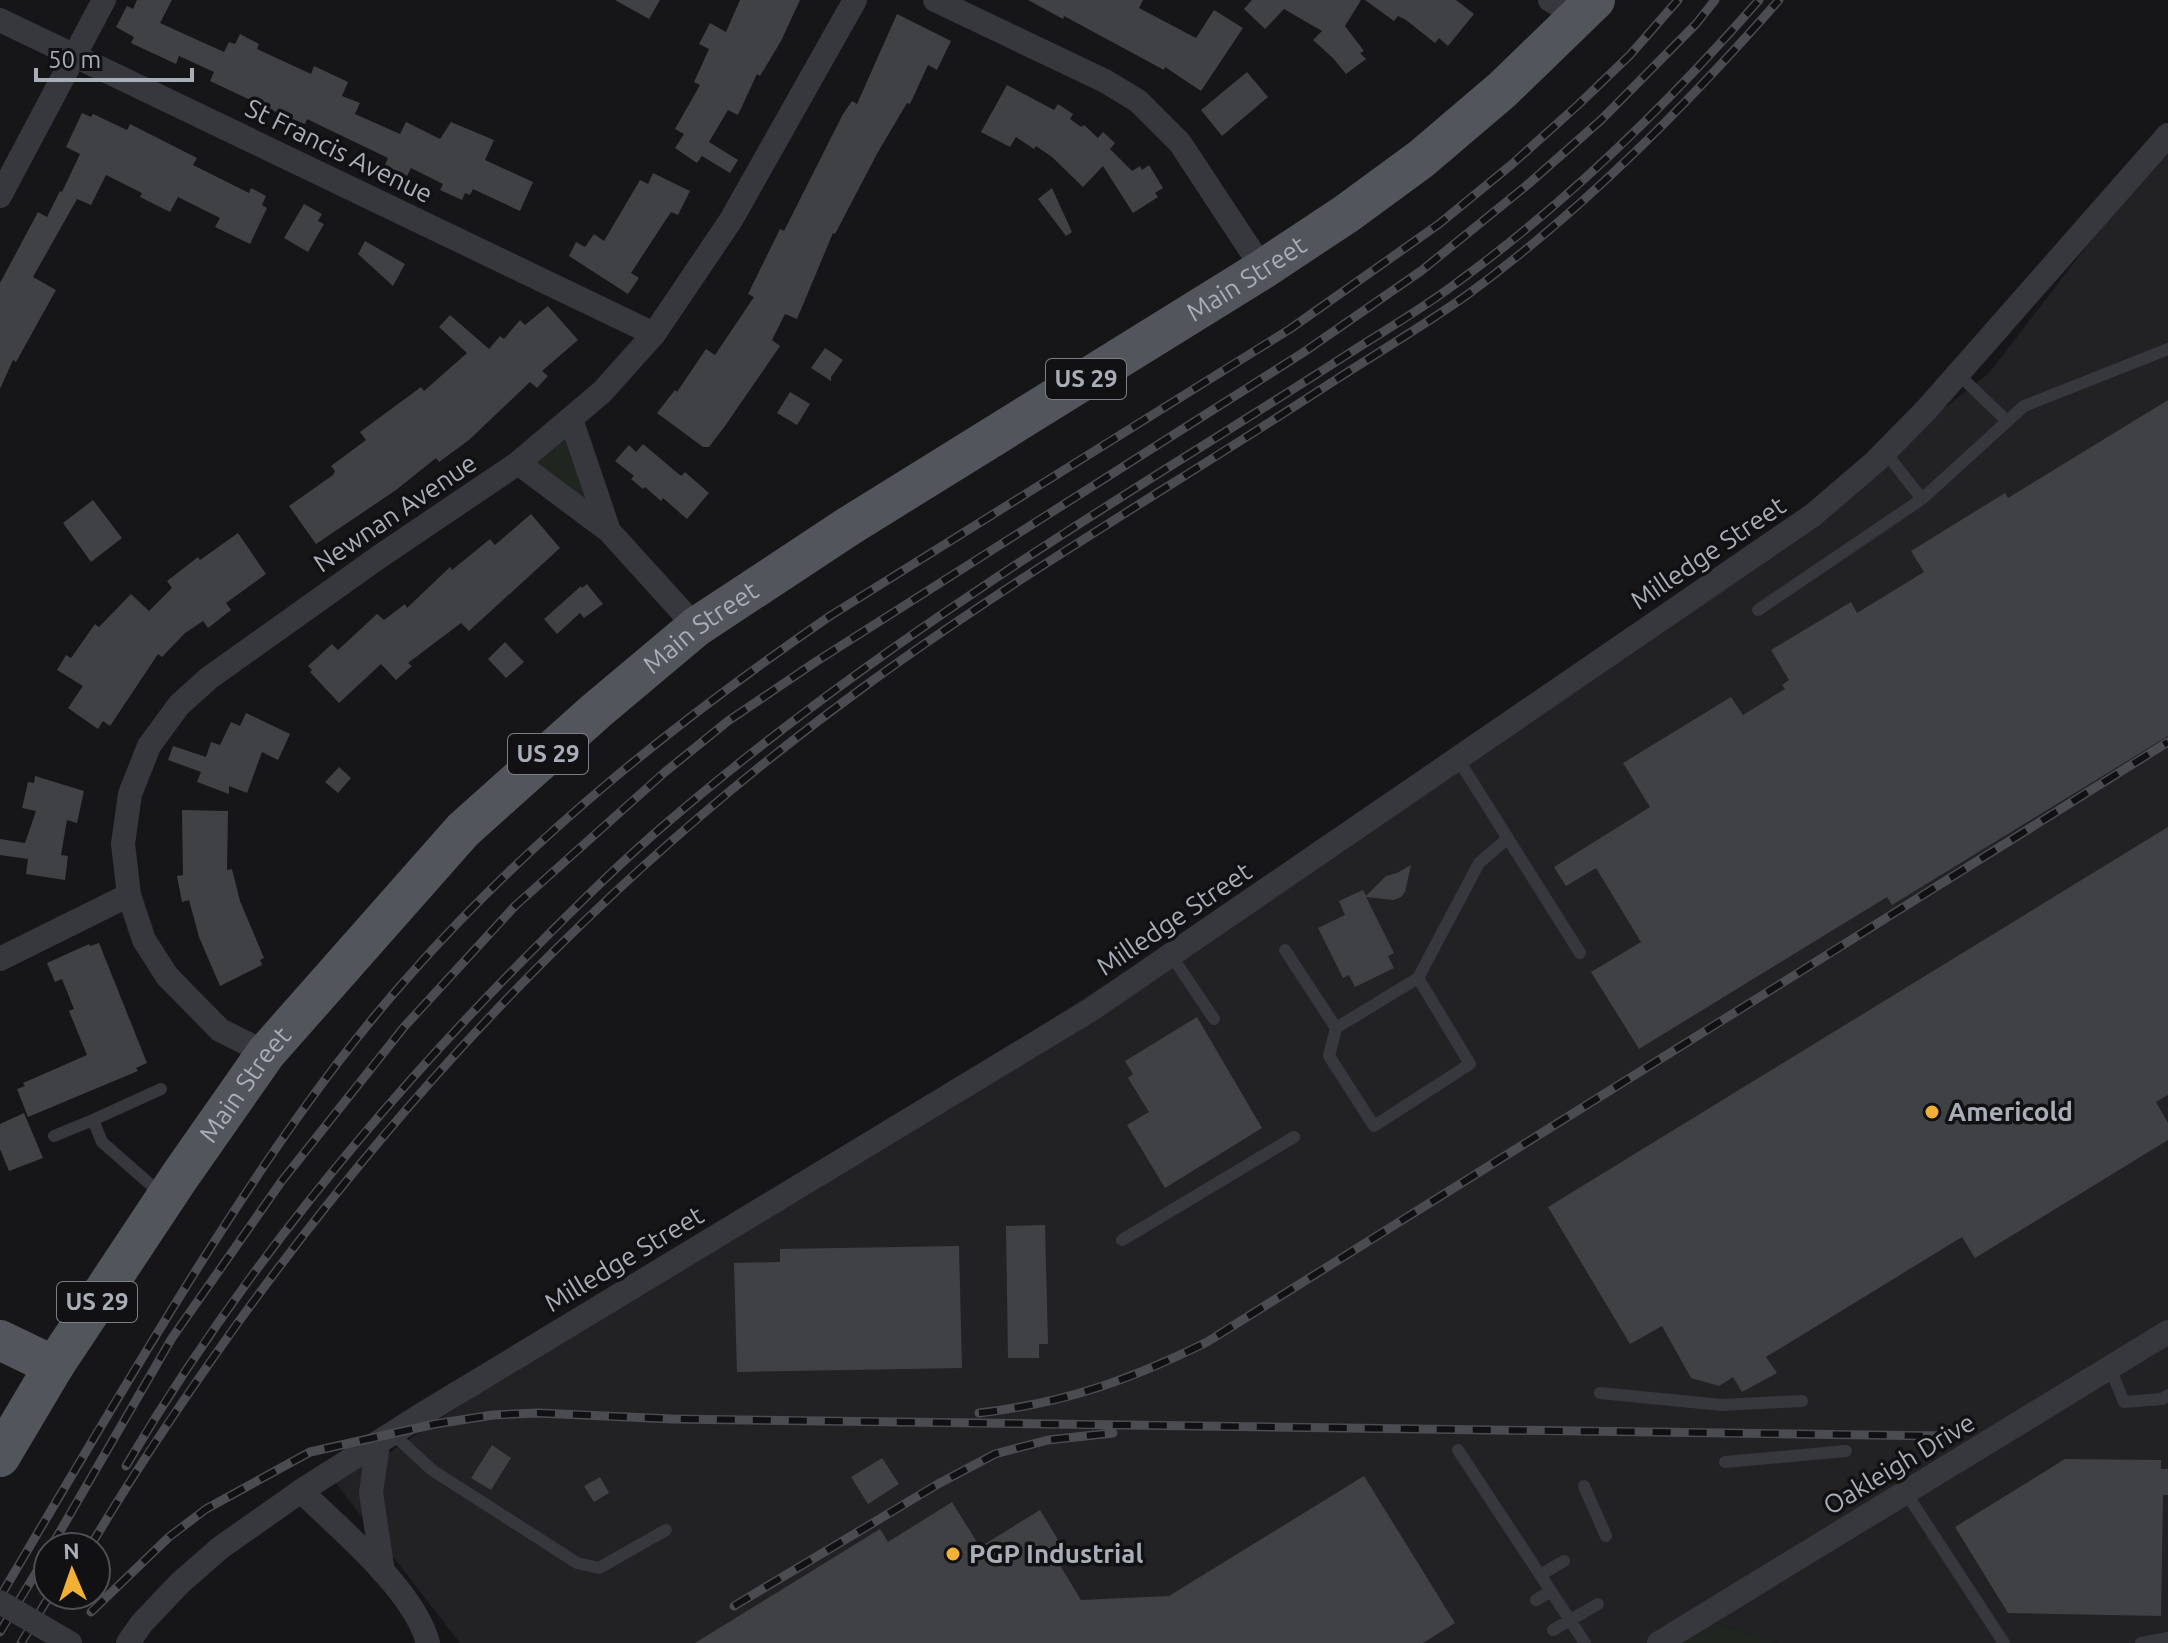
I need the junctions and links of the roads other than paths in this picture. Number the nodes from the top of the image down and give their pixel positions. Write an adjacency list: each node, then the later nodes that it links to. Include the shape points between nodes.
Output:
1 (104, 0): 6 (street)
2 (855, 0): 10 (street, Newnan Avenue, via 731,220)
3 (935, 0): 9 (street, via 1138,101 1180,143)
4 (1575, 6): 9 (main road, Main Street / US 29, via 1502,90 1421,159)
5 (0, 20): 6 (street, St Francis Avenue)
6 (75, 55): 8 (street); 10 (street, St Francis Avenue)
7 (2168, 135): 12 (street, Milledge Street)
8 (0, 196)
9 (1263, 269): 20 (main road, Main Street / US 29)
10 (654, 334): 13 (street, Newnan Avenue)
11 (2168, 349): 14 (lane, via 2024,406)
12 (1958, 374): 14 (lane); 15 (street, Milledge Street)
13 (571, 419): 16 (street, Newnan Avenue); 18 (street)
14 (2007, 421): 17 (lane)
15 (1885, 452): 17 (lane); 21 (street, Milledge Street, via 1813,515)
16 (518, 463): 18 (street); 23 (street, Newnan Avenue, via 209,678 179,705 149,746 130,794 123,844)
17 (1922, 499): 19 (lane)
18 (609, 531): 20 (street)
19 (1758, 610)
20 (696, 627): 31 (main road, Main Street / US 29, via 463,830)
21 (1458, 759): 22 (lane); 26 (street, Milledge Street)
22 (1508, 838): 25 (lane); 28 (lane, via 1479,863)
23 (129, 895): 27 (street); 31 (street, Newnan Avenue, via 144,940 167,976 220,1030)
24 (1285, 950): 30 (lane)
25 (1580, 953)
26 (1171, 955): 29 (lane); 45 (street, Milledge Street, via 1092,1009)
27 (0, 959)
28 (1418, 978): 30 (lane); 30 (lane, via 1470,1064 1374,1126 1329,1056)
29 (1214, 1019)
30 (1336, 1028)
31 (266, 1053): 36 (main road, Main Street / US 29)
32 (161, 1089): 33 (lane)
33 (93, 1120): 34 (lane); 36 (lane, via 102,1142)
34 (54, 1136)
35 (1294, 1137): 37 (lane)
36 (166, 1198): 40 (main road, Main Street / US 29)
37 (1122, 1240)
38 (2168, 1332): 41 (street, Oakleigh Drive)
39 (0, 1340): 40 (main road)
40 (54, 1366): 48 (main road, Main Street / US 29)
41 (2110, 1368): 43 (lane, via 2124,1402); 52 (street, Oakleigh Drive)
42 (1600, 1393): 44 (lane, via 1722,1405)
43 (2168, 1395)
44 (1802, 1401)
45 (386, 1438): 51 (street, Milledge Street); 53 (lane, via 577,1563 599,1568); 56 (street, via 371,1493)
46 (1458, 1450): 57 (lane)
47 (1846, 1451): 49 (lane)
48 (0, 1457)
49 (1725, 1462)
50 (1584, 1486): 54 (lane)
51 (301, 1491): 56 (street); 66 (street, Milledge Street, via 180,1583)
52 (1906, 1493): 69 (street, Oakleigh Drive); 70 (lane)
53 (666, 1530)
54 (1606, 1536)
55 (1564, 1561): 57 (lane)
56 (383, 1572): 67 (street, via 424,1628)
57 (1540, 1575): 58 (lane)
58 (1551, 1591): 59 (lane); 62 (lane)
59 (1536, 1600)
60 (0, 1602): 65 (street, bridge)
61 (1598, 1604): 62 (lane)
62 (1570, 1621): 63 (lane); 68 (lane)
63 (1553, 1630)
64 (2168, 1638): 71 (lane)
65 (70, 1643)
66 (128, 1643)
67 (428, 1643)
68 (1585, 1643)
69 (1659, 1643)
70 (2004, 1643)
71 (2141, 1643)

